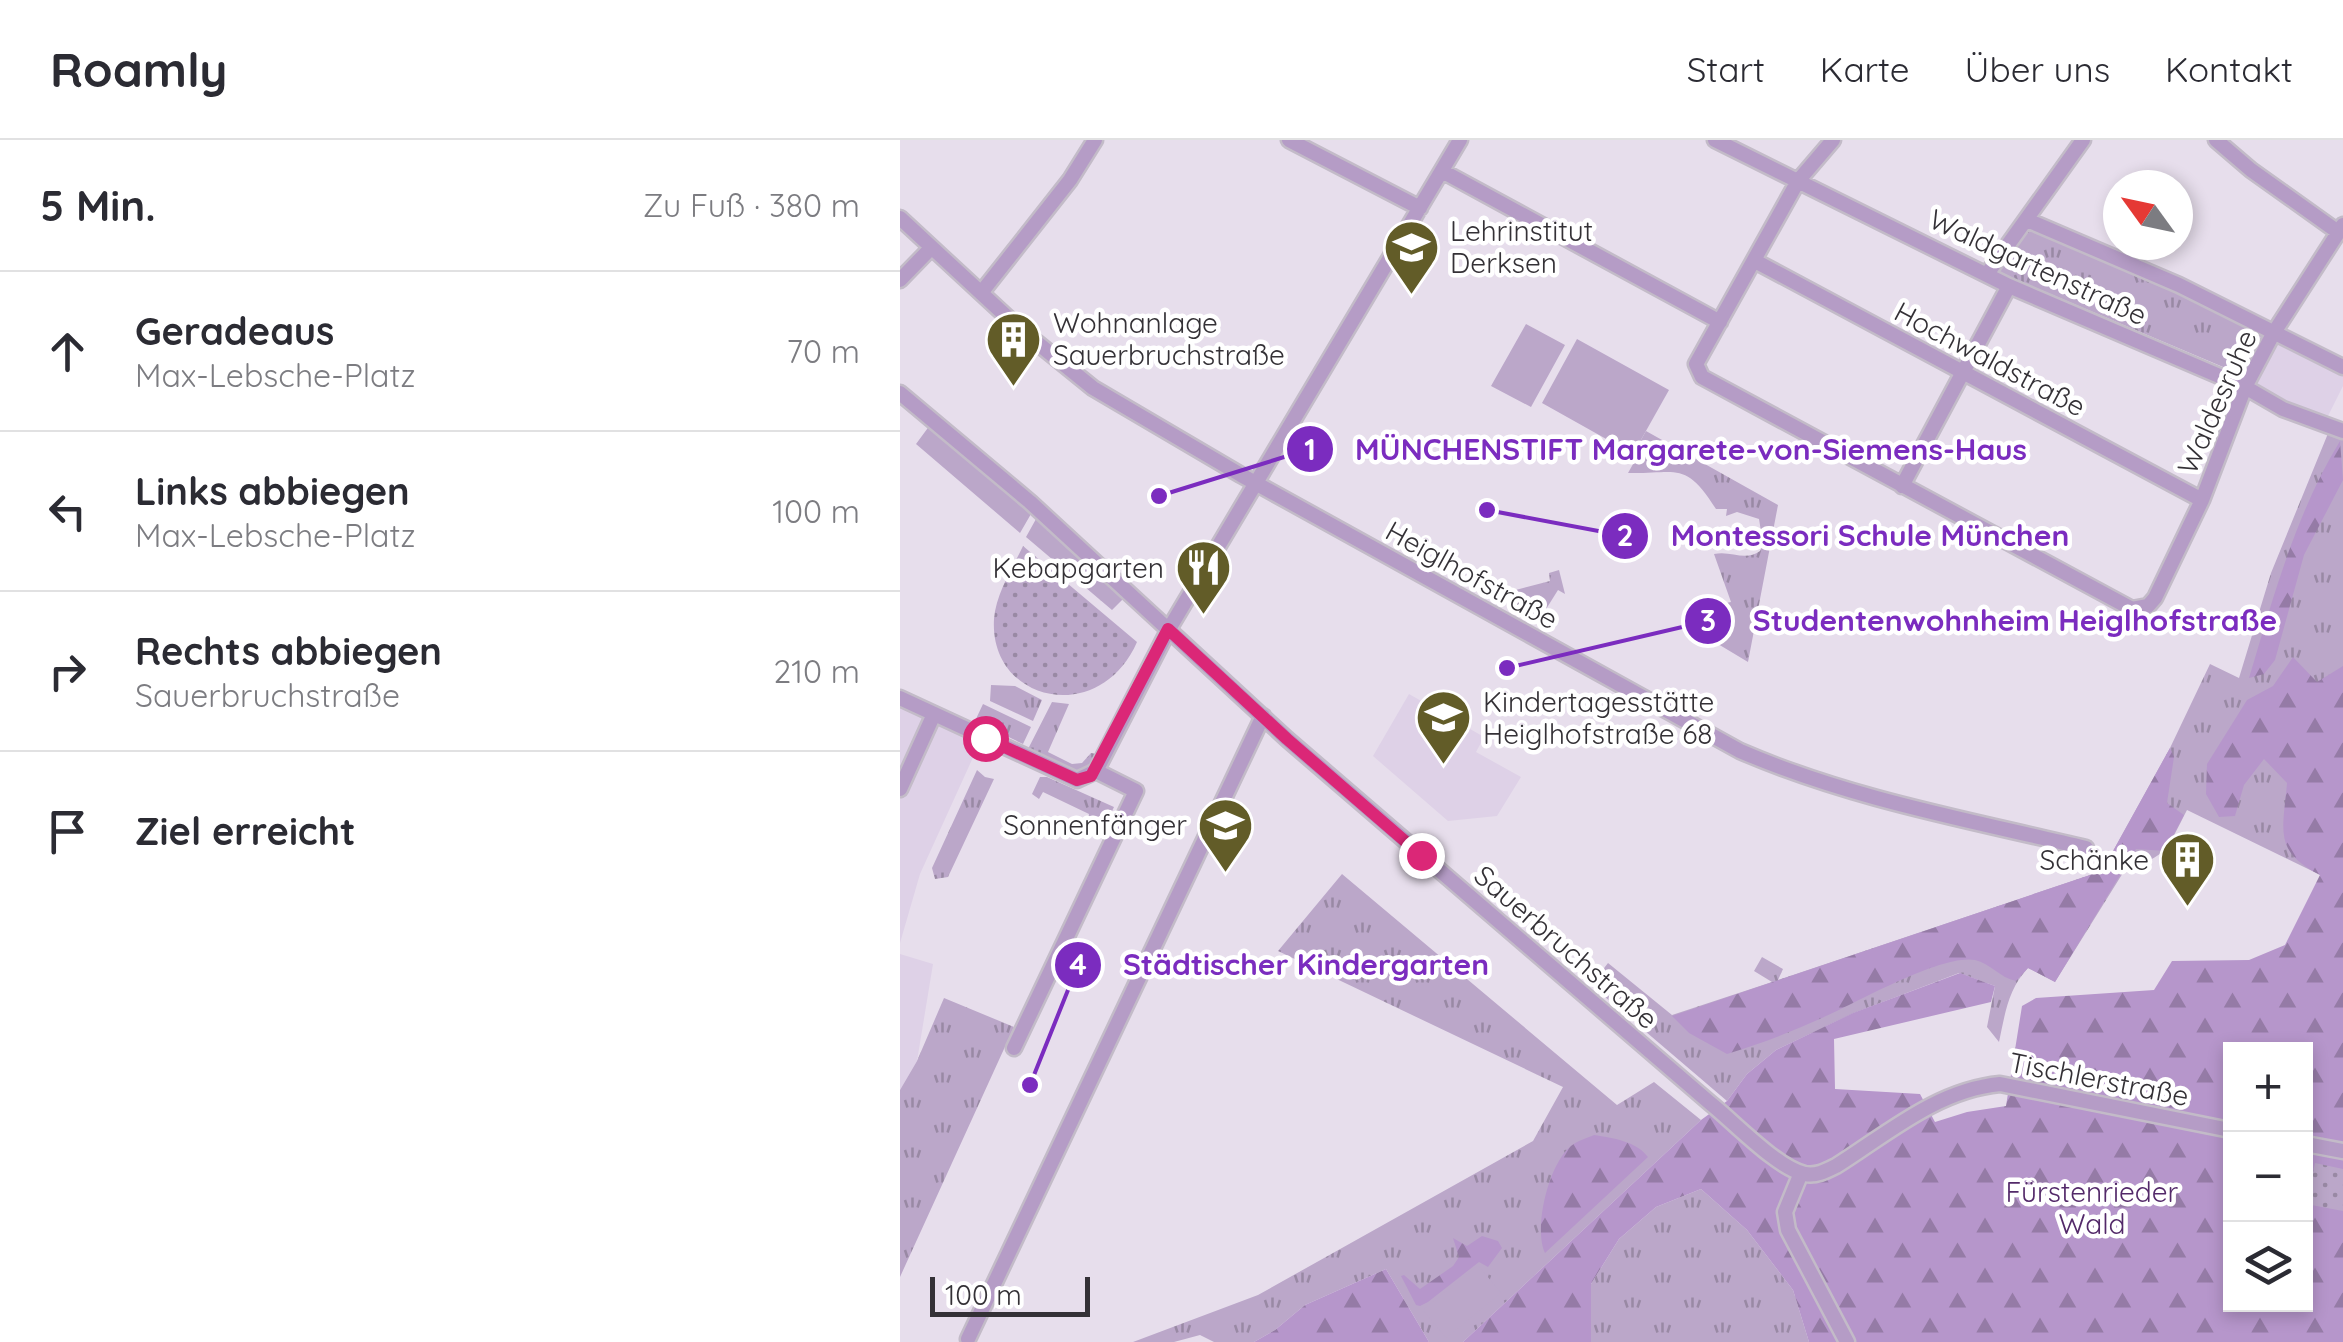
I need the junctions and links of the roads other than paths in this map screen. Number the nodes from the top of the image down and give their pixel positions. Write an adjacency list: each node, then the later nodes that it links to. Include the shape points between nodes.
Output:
1 (1095, 140): 19 (street)
2 (1289, 140): 10 (street)
3 (1460, 140): 8 (street)
4 (1715, 140): 9 (street, Waldgartenstraße)
5 (1833, 140): 9 (street)
6 (2083, 140): 12 (street)
7 (2216, 140): 13 (street)
8 (1442, 172): 10 (street); 20 (street)
9 (1798, 180): 15 (street); 16 (street, Waldgartenstraße)
10 (1420, 208): 27 (street)
11 (900, 218): 14 (street, Heiglhofstraße)
12 (2027, 220): 16 (street); 21 (street, Waldgartenstraße)
13 (2340, 228): 21 (street, Waldesruhe)
14 (931, 248): 17 (street); 19 (street, Heiglhofstraße)
15 (1755, 262): 20 (street); 23 (street, Hochwaldstraße)
16 (1987, 274): 18 (street, Waldgartenstraße)
17 (900, 280)
18 (2009, 286): 23 (street); 24 (street, Waldgartenstraße)
19 (981, 293): 27 (street, Heiglhofstraße, via 1093,388)
20 (1720, 322): 28 (street, via 1696,364 1702,378)
21 (2273, 334): 22 (street, Waldgartenstraße); 24 (street, Waldesruhe)
22 (2343, 367)
23 (1964, 372): 28 (street); 29 (street, Hochwaldstraße)
24 (2245, 387): 26 (street, Waldgartenstraße); 29 (street, Waldesruhe)
25 (900, 393): 30 (street, Sauerbruchstraße)
26 (2343, 431)
27 (1256, 483): 30 (street); 36 (street, Heiglhofstraße, via 1776,767 1862,795)
28 (1902, 486): 29 (street, Waldesruhe, via 2132,610 2148,606)
29 (2202, 500)
30 (1168, 629): 33 (street, Sauerbruchstraße); 34 (street)
31 (900, 698): 32 (street)
32 (934, 714): 34 (street, via 1077,780); 35 (street)
33 (1263, 716): 41 (street, Sauerbruchstraße, via 1710,1103); 42 (street)
34 (1096, 771): 37 (street, via 1136,791)
35 (900, 789)
36 (2086, 848)
37 (1014, 1048)
38 (2223, 1129): 41 (street, Tischlerstraße, via 2000,1084 1937,1102 1836,1166)
39 (2313, 1145): 40 (street)
40 (2343, 1151)
41 (1801, 1173): 43 (street, via 1785,1212 1788,1230)
42 (970, 1341)
43 (1847, 1342)

